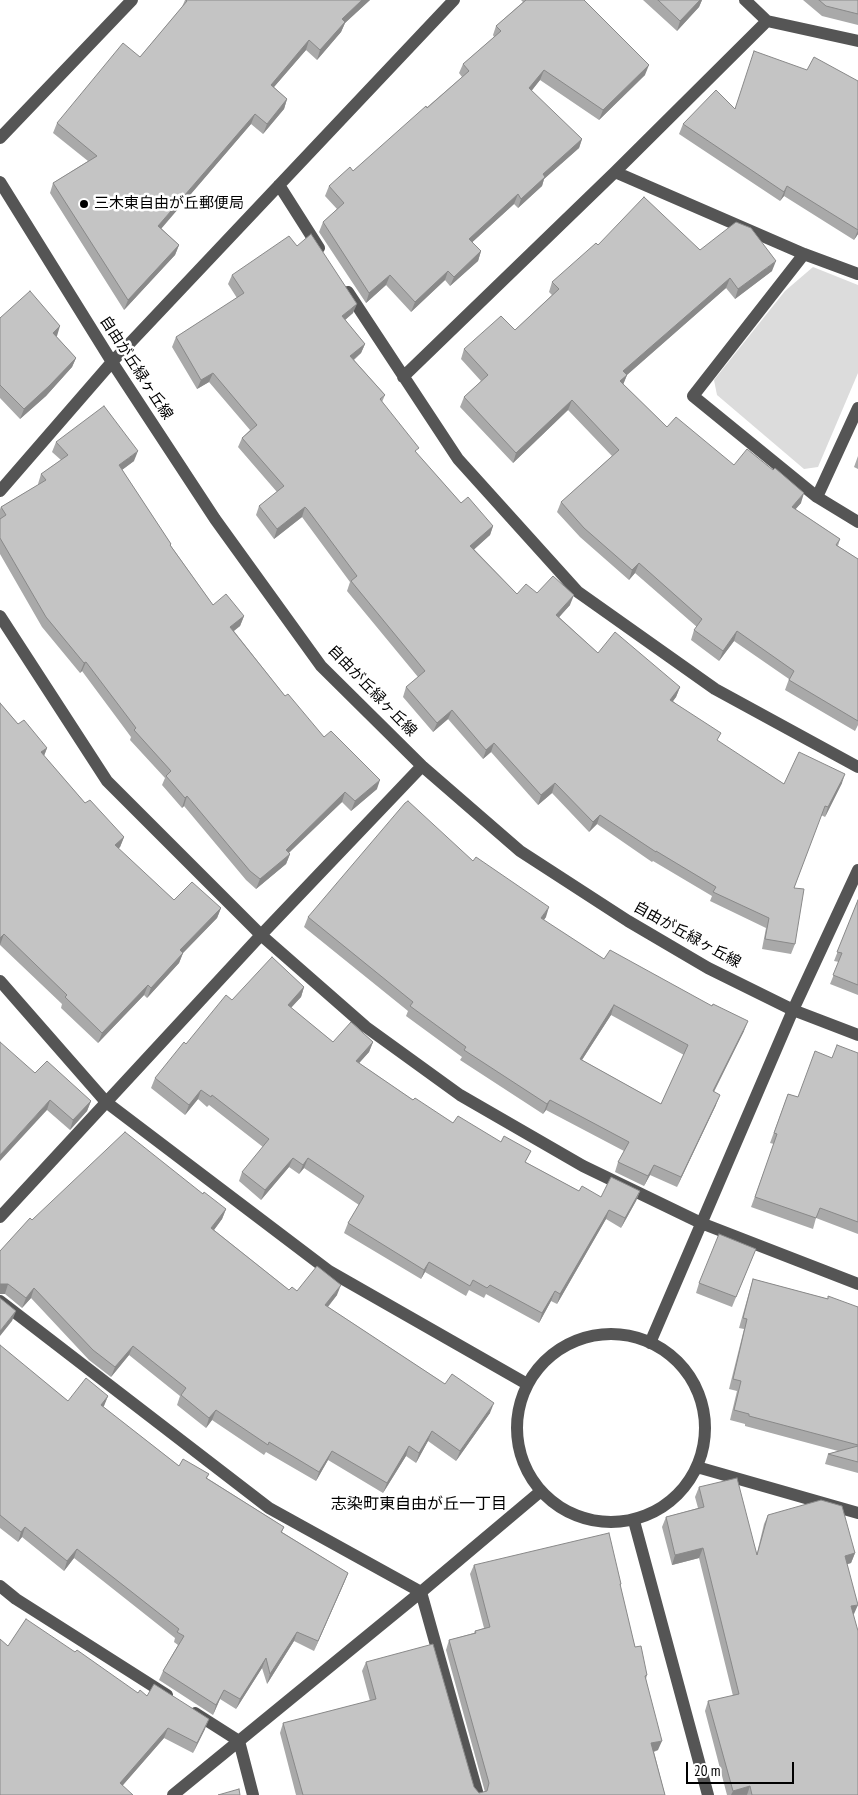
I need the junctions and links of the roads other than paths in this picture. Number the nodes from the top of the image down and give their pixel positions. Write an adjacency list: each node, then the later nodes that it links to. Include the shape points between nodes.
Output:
1 (132, 0): 6 (street)
2 (454, 0): 9 (street)
3 (745, 0): 4 (street)
4 (767, 21): 5 (street); 7 (street)
5 (858, 40)
6 (0, 138)
7 (615, 172): 10 (street); 15 (street)
8 (0, 182): 14 (street, 自由が丘緑ヶ丘線)
9 (279, 185): 11 (street); 14 (street)
10 (804, 254): 12 (street); 18 (street, via 693,396)
11 (328, 260)
12 (858, 274)
13 (344, 285): 15 (street)
14 (112, 362): 17 (street); 21 (street, 自由が丘緑ヶ丘線, via 215,519 321,666)
15 (403, 377): 22 (street, via 458,459 578,592 715,689)
16 (858, 408): 18 (street)
17 (0, 491)
18 (817, 497): 19 (street)
19 (858, 522)
20 (0, 616): 24 (street, via 107,781)
21 (422, 766): 24 (street); 26 (street, 自由が丘緑ヶ丘線, via 529,857 628,922 708,968)
22 (858, 767)
23 (858, 870): 26 (street)
24 (261, 935): 28 (street); 30 (street, via 366,1027 460,1095 583,1166)
25 (0, 981): 28 (street)
26 (794, 1010): 27 (street, 自由が丘緑ヶ丘線); 30 (street)
27 (858, 1035)
28 (106, 1102): 29 (street); 34 (street, via 329,1271)
29 (0, 1216)
30 (701, 1223): 31 (street); 33 (street)
31 (858, 1284)
32 (0, 1301): 40 (street, via 269,1508)
33 (650, 1343): 34 (street, via 633,1336 602,1334 571,1342 545,1360); 35 (street, via 662,1347 686,1369 701,1396 707,1427 702,1458)
34 (527, 1384): 36 (street, via 517,1414 517,1445 528,1474)
35 (697, 1467): 37 (street); 38 (street, via 687,1486 663,1508)
36 (541, 1491): 38 (street, via 572,1515 603,1523); 40 (street)
37 (858, 1513)
38 (634, 1521): 45 (street)
39 (0, 1586): 41 (street)
40 (421, 1592): 41 (street); 44 (street)
41 (239, 1741): 42 (street); 43 (street)
42 (173, 1795)
43 (253, 1795)
44 (478, 1795)
45 (708, 1795)

